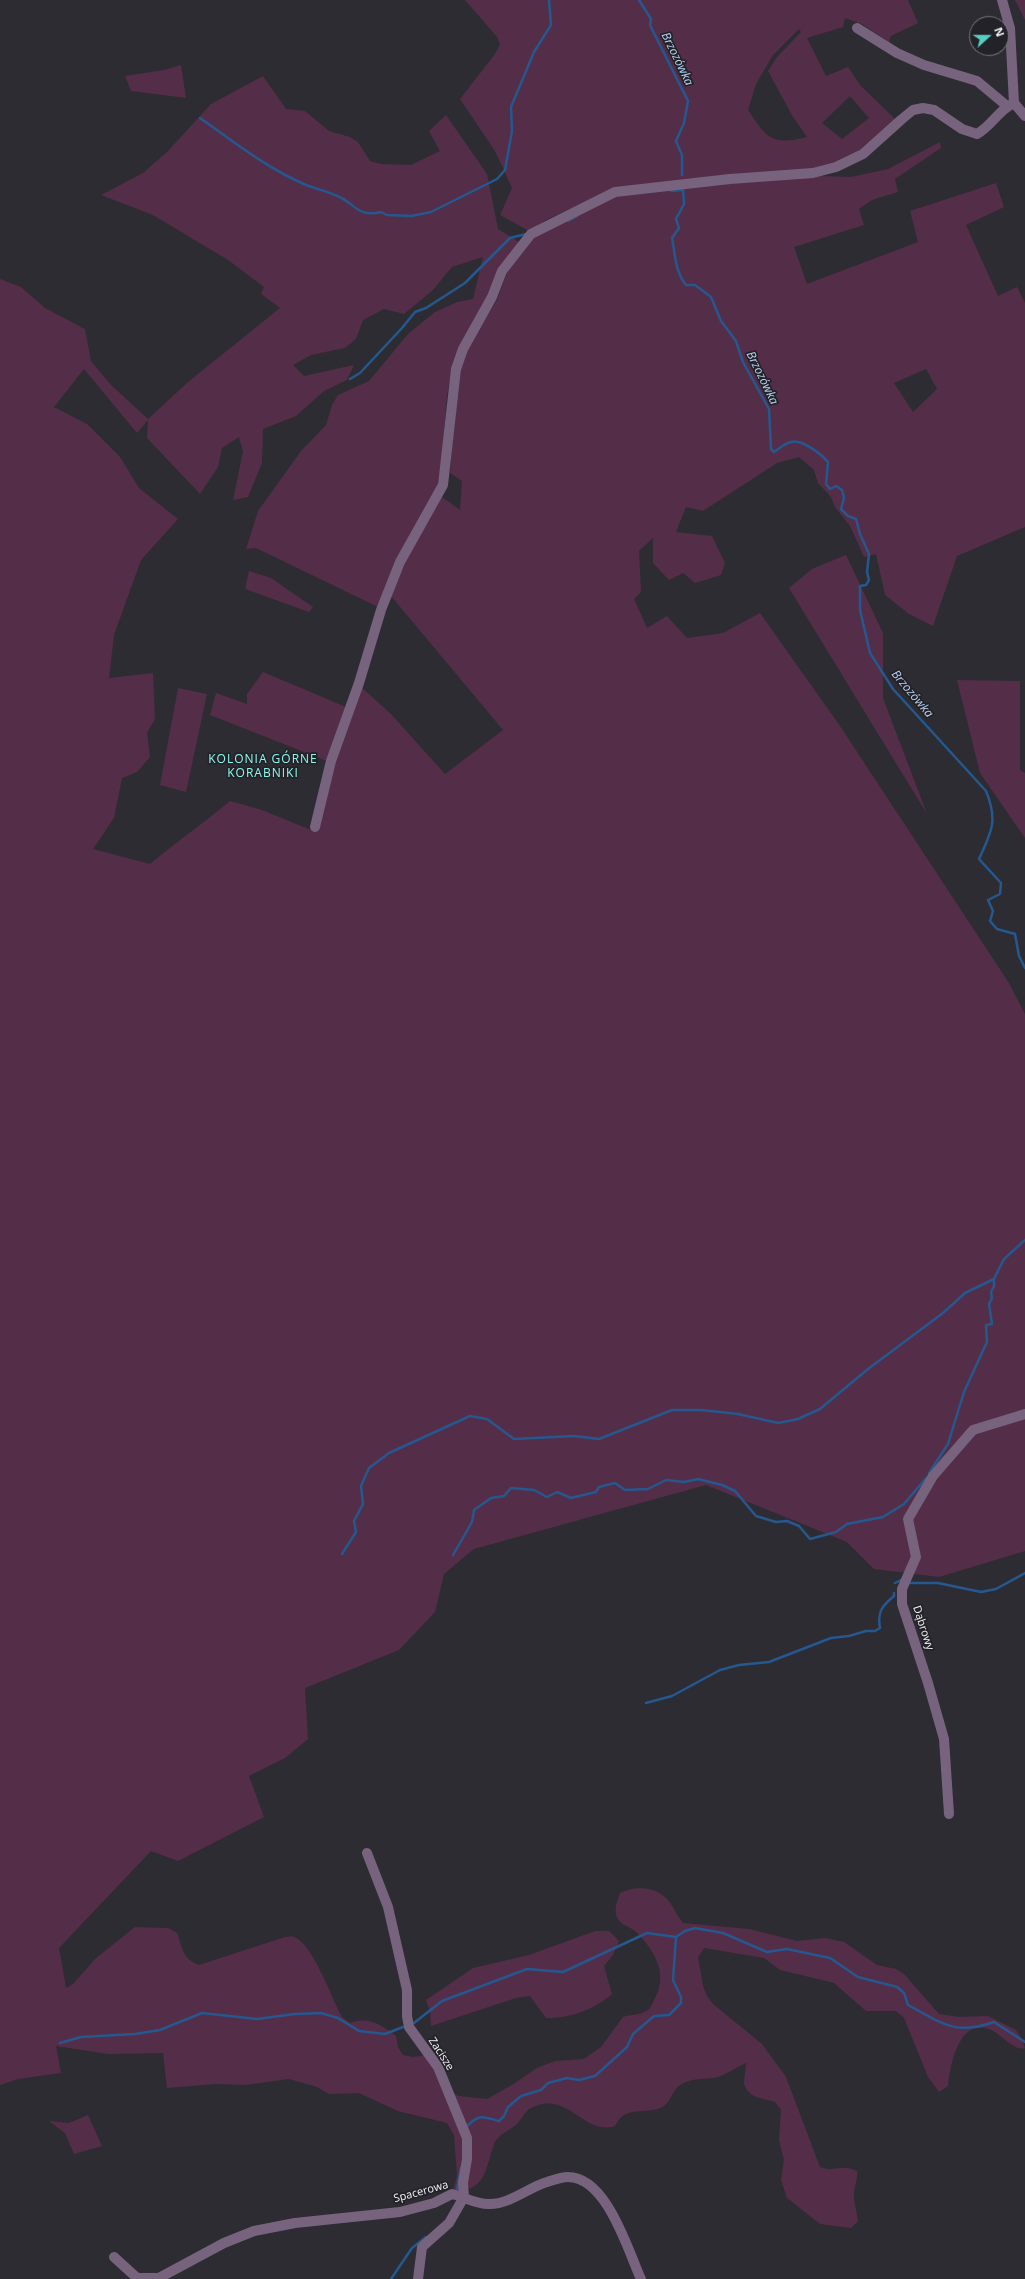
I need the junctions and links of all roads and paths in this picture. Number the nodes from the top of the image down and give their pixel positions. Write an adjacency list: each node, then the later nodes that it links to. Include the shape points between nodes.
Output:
1 (1002, 0): 3 (street, via 1010,28)
2 (857, 28): 3 (street, via 897,53 924,65 977,81)
3 (1010, 105): 4 (street); 5 (street, via 985,130 977,134 962,129 934,110 913,110 863,154 836,167 813,173 730,178 615,192 531,234 502,271 492,297 463,349 456,369 443,485 400,562 381,610 359,683 330,761)
4 (1025, 116)
5 (315, 827)
6 (1025, 1414): 7 (street, Dąbrowy, via 973,1430 933,1476 908,1519 916,1557 902,1589 902,1604 944,1740)
7 (949, 1814)
8 (367, 1853): 9 (street, Zacisze, via 388,1907 407,1990 409,2027 438,2067 467,2138)
9 (464, 2197): 10 (street, Spacerowa, via 452,2194 434,2203 400,2212 295,2223 254,2231 224,2243 159,2278 137,2278); 11 (street, via 449,2223 422,2248); 12 (street, Spacerowa, via 482,2204 492,2204 556,2179 568,2177 579,2180 593,2190 614,2216)
10 (114, 2257)
11 (418, 2279)
12 (641, 2279)

